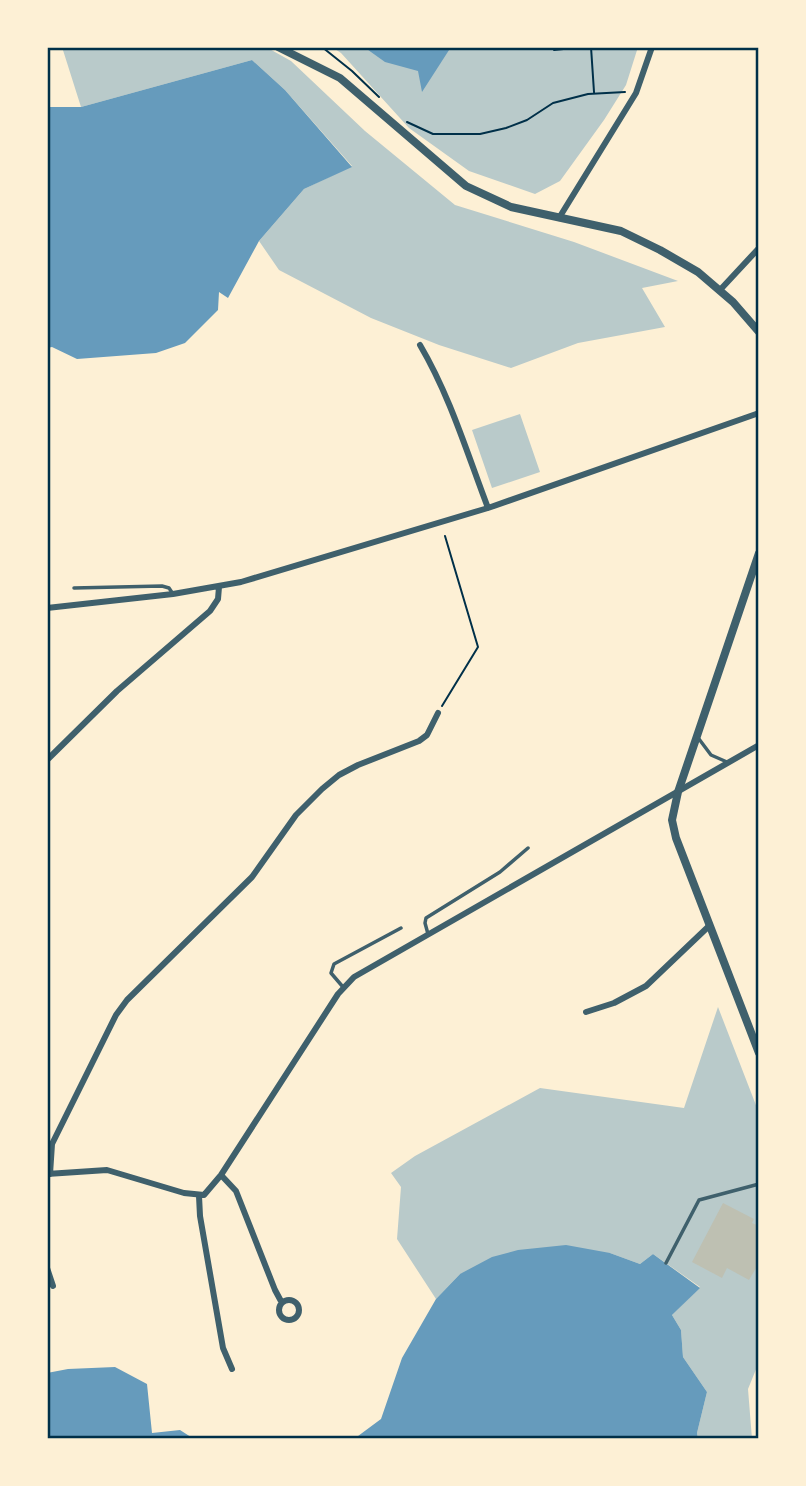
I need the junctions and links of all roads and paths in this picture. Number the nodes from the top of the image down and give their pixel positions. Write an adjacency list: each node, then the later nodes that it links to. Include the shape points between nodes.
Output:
1 (278, 47): 11 (street, via 340,78 466,186 511,207)
2 (322, 47): 9 (path)
3 (554, 47): 4 (path)
4 (583, 47)
5 (591, 47): 8 (path)
6 (652, 47): 7 (street)
7 (636, 93): 8 (path); 11 (street)
8 (594, 94): 10 (path, via 553,103 527,120 480,134 433,134)
9 (382, 100)
10 (406, 121)
11 (559, 218): 13 (street, via 621,231 698,272)
12 (759, 248): 13 (street)
13 (720, 290): 14 (street)
14 (759, 332)
15 (420, 345): 17 (street, via 436,372)
16 (759, 413): 17 (street)
17 (488, 508): 20 (street)
18 (445, 536): 24 (path, via 478,647)
19 (759, 553): 25 (street)
20 (219, 587): 22 (street); 27 (street, via 210,611 117,691)
21 (74, 588): 22 (lane, via 166,586)
22 (173, 594): 23 (street)
23 (47, 608)
24 (438, 713): 37 (street, via 419,741 348,770 307,802 252,877 128,1000 116,1015 52,1144)
25 (697, 734): 28 (lane, via 707,752); 29 (street)
26 (759, 746): 28 (street)
27 (47, 760)
28 (729, 762): 29 (street)
29 (678, 792): 31 (street, via 673,829); 33 (street)
30 (528, 848): 33 (lane, via 500,872 426,918)
31 (709, 926): 35 (street, via 646,986); 36 (street)
32 (401, 928): 34 (lane, via 334,964 331,973)
33 (429, 934): 34 (street)
34 (343, 988): 38 (street)
35 (586, 1012)
36 (759, 1054)
37 (49, 1174): 40 (street, via 117,1172)
38 (221, 1175): 40 (street); 44 (street, via 236,1191)
39 (759, 1184): 41 (lane, via 699,1200)
40 (199, 1196): 45 (street, via 223,1348)
41 (666, 1263)
42 (47, 1268): 43 (street)
43 (53, 1286)
44 (282, 1303)
45 (232, 1369)

